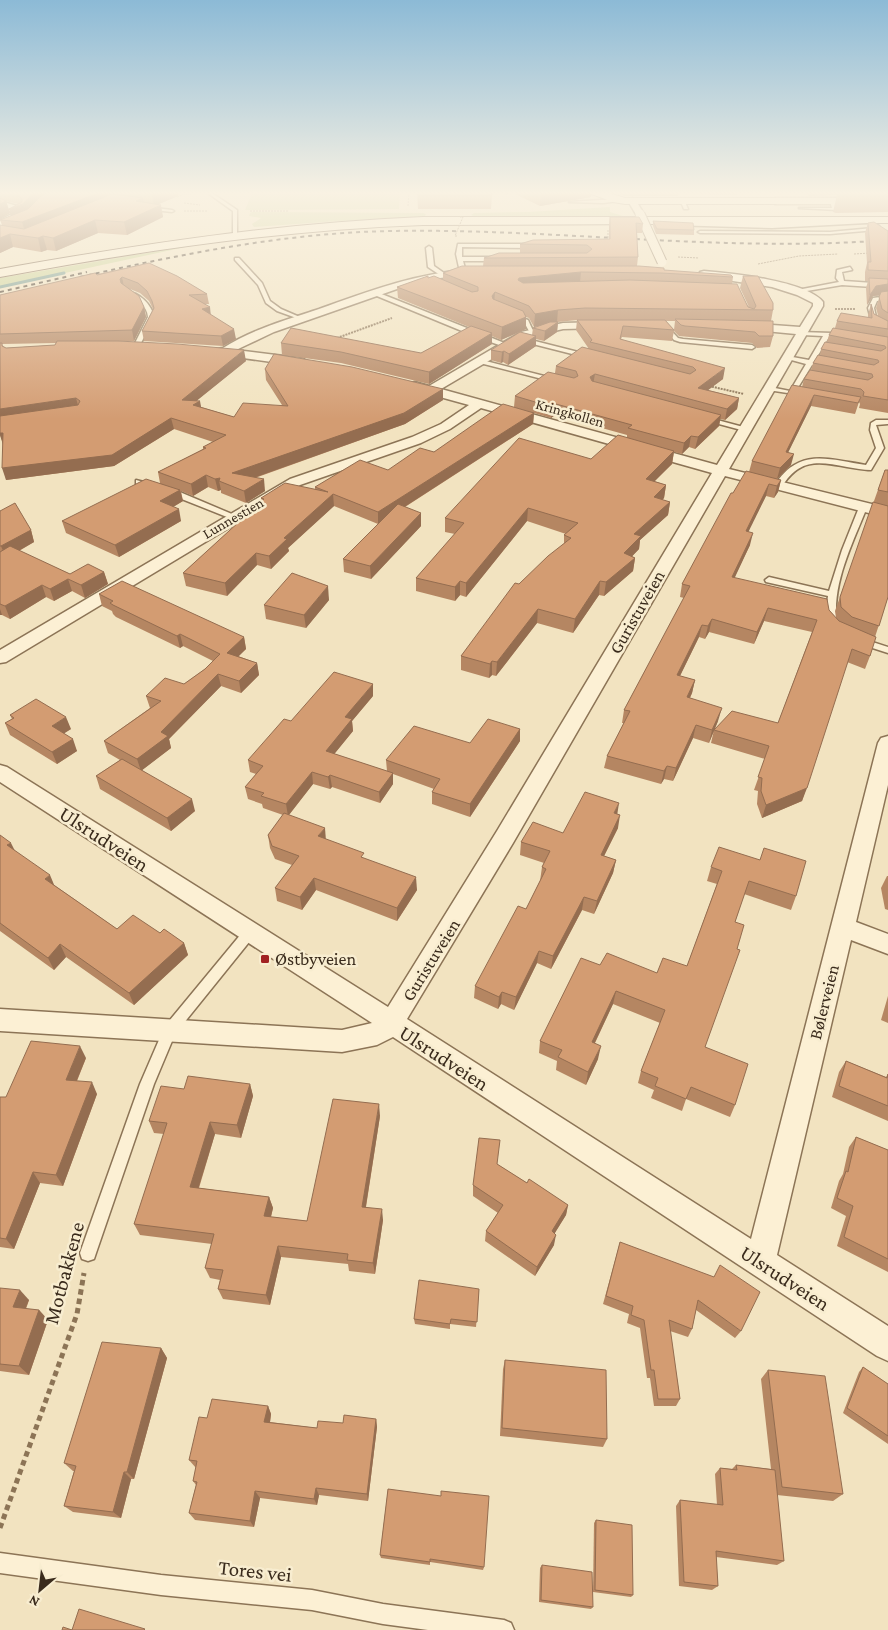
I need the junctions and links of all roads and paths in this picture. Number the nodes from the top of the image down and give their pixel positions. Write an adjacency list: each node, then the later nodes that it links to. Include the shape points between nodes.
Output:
1 (36, 267): 8 (main road)
2 (244, 267): 23 (lane, via 260,284 268,302)
3 (433, 267): 10 (lane)
4 (462, 267): 6 (lane)
5 (850, 269): 12 (lane, via 839,271)
6 (464, 272): 7 (street); 10 (street)
7 (484, 272)
8 (0, 273)
9 (697, 273): 16 (street)
10 (442, 274): 11 (street)
11 (424, 277): 13 (lane); 17 (street)
12 (842, 283): 14 (lane); 16 (lane)
13 (434, 284)
14 (888, 286)
15 (126, 290): 36 (lane, via 151,311)
16 (795, 290): 30 (street, Guristuveien, via 818,302)
17 (374, 294): 19 (lane); 23 (street)
18 (888, 298): 21 (lane, via 875,299)
19 (403, 306): 34 (path, via 398,315); 35 (lane)
20 (834, 309): 21 (path)
21 (872, 312): 28 (lane, via 874,322)
22 (507, 313): 29 (lane, via 526,321)
23 (300, 319): 41 (street)
24 (616, 325): 29 (street, via 571,325)
25 (658, 325): 26 (street); 37 (lane, via 682,341)
26 (682, 325)
27 (730, 326): 30 (street)
28 (888, 330)
29 (532, 332): 33 (street)
30 (802, 332): 31 (lane); 43 (street, Guristuveien)
31 (827, 335): 32 (lane); 38 (lane)
32 (844, 337)
33 (516, 338): 35 (street); 42 (lane)
34 (334, 339)
35 (505, 345): 44 (street)
36 (137, 347)
37 (752, 348)
38 (818, 349): 40 (lane); 45 (lane)
39 (206, 350): 41 (street)
40 (827, 350)
41 (226, 351): 46 (street)
42 (599, 358)
43 (787, 358): 45 (lane); 51 (street, Guristuveien)
44 (478, 361): 49 (lane); 52 (street)
45 (810, 363): 47 (lane); 51 (lane, via 795,393)
46 (310, 364)
47 (822, 365)
48 (404, 383): 52 (street, Kringkollen)
49 (564, 383)
50 (709, 386): 53 (path)
51 (770, 389): 57 (street, Guristuveien)
52 (431, 390): 54 (street, Kringkollen)
53 (744, 395)
54 (479, 404): 58 (street, Kringkollen); 63 (street, Lunnestien, via 433,433 306,478)
55 (699, 417): 57 (lane)
56 (888, 422): 60 (lane, via 873,424 880,448 868,468 807,460 792,466)
57 (746, 429): 58 (street, Guristuveien)
58 (720, 471): 60 (street, Kringkollen); 76 (street, Guristuveien, via 501,845)
59 (139, 482): 63 (lane)
60 (778, 486): 61 (street, Kringkollen)
61 (863, 507): 62 (street, Kringkollen); 65 (lane)
62 (888, 513)
63 (235, 517): 69 (street, Lunnestien)
64 (768, 580): 65 (lane)
65 (832, 594): 66 (lane, via 829,607 831,623)
66 (836, 630)
67 (849, 637): 68 (lane)
68 (888, 650)
69 (0, 658)
70 (888, 743): 72 (street, Bølerveien)
71 (0, 772): 73 (street, Ulsrudveien)
72 (843, 927): 74 (street); 79 (street, Bølerveien)
73 (250, 932): 76 (street, Ulsrudveien); 77 (lane, Motbakkene)
74 (888, 944)
75 (0, 1020): 77 (street)
76 (391, 1024): 77 (street, via 377,1034 342,1041); 79 (street, Ulsrudveien)
77 (170, 1030): 78 (lane, Motbakkene, via 146,1084)
78 (88, 1253): 81 (path, Motbakkene, via 77,1314)
79 (760, 1262): 80 (street, Ulsrudveien)
80 (888, 1344)
81 (0, 1528)
82 (0, 1563): 83 (lane, Tores vei, via 161,1585 312,1600 383,1614)
83 (504, 1630)

